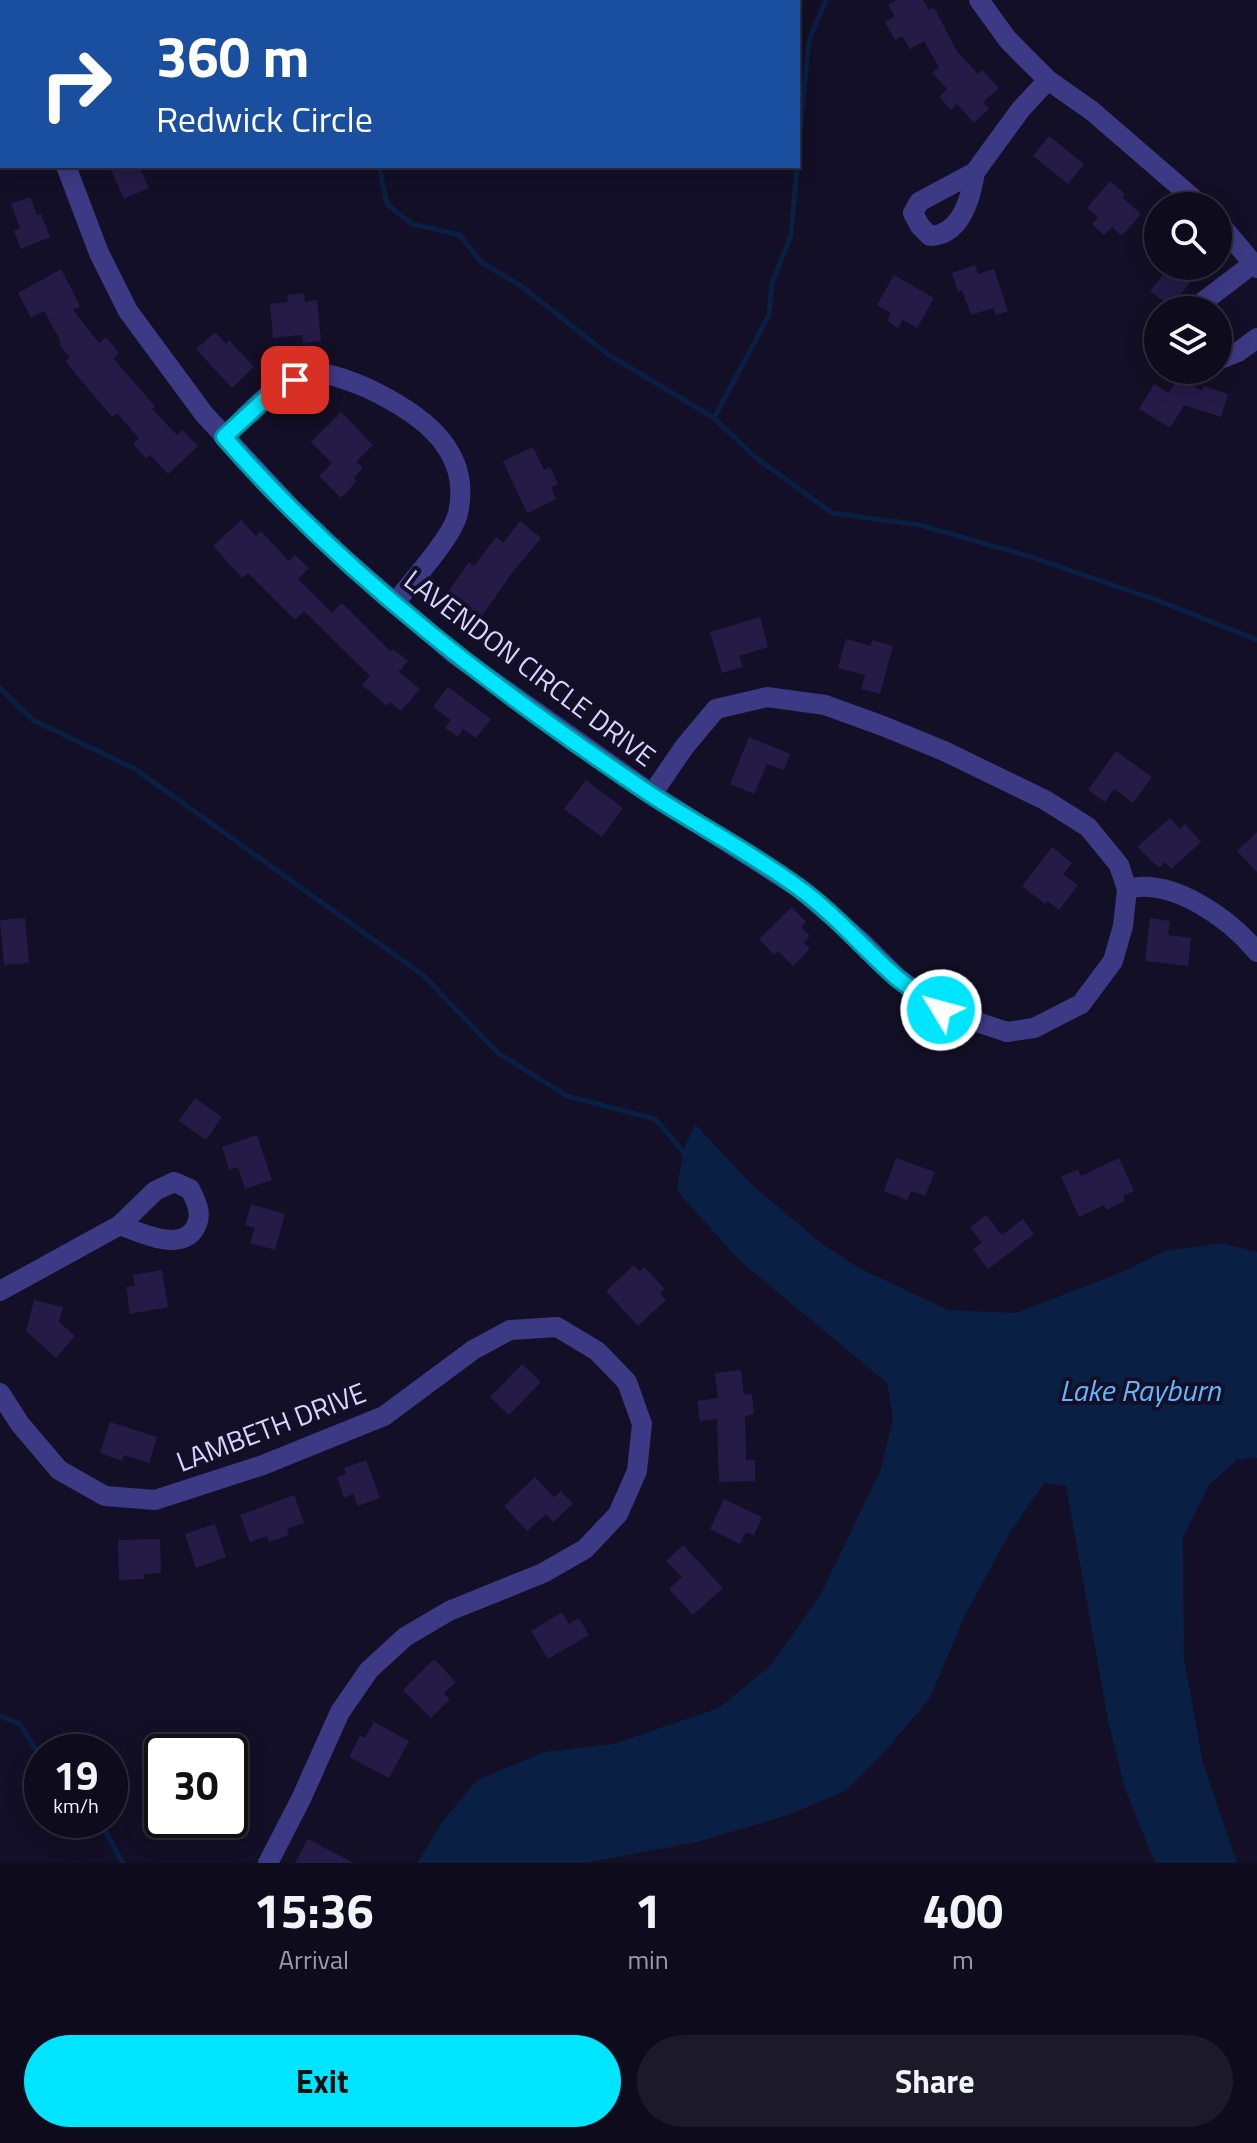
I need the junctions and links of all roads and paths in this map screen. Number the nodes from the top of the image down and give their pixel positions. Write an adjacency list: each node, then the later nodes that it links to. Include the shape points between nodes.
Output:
1 (979, 0): 2 (street, via 1008,40)
2 (1048, 80): 4 (street); 5 (street)
3 (67, 168): 11 (street, LAVENDON CIRCLE DRIVE, via 128,311)
4 (975, 172)
5 (1186, 192)
6 (1232, 239): 7 (street)
7 (1255, 266): 8 (street)
8 (1211, 296)
9 (1257, 338): 10 (street)
10 (1232, 354)
11 (224, 437): 12 (street, LAVENDON CIRCLE DRIVE); 12 (street, via 277,388 314,372 353,382 425,421 449,449 460,482 458,515)
12 (395, 603): 13 (street, LAVENDON CIRCLE DRIVE, via 453,653)
13 (652, 794): 14 (street, LAVENDON CIRCLE DRIVE, via 716,709 767,697 825,705 944,751 1045,800 1088,827 1119,865); 14 (street, LAVENDON CIRCLE DRIVE, via 799,888 941,1010 1007,1032 1034,1028 1081,1004 1113,961)
14 (1127, 889): 15 (street, via 1152,887 1215,911)
15 (1257, 952)
16 (120, 1225): 17 (street)
17 (0, 1291)
18 (0, 1393): 19 (street, LAMBETH DRIVE, via 59,1470 105,1496 155,1500 263,1465 384,1416 473,1350 510,1330 557,1327 597,1351 627,1382 642,1424 637,1471 618,1514 585,1549 543,1573 449,1611 405,1637 369,1670 340,1712)
19 (268, 1863)

